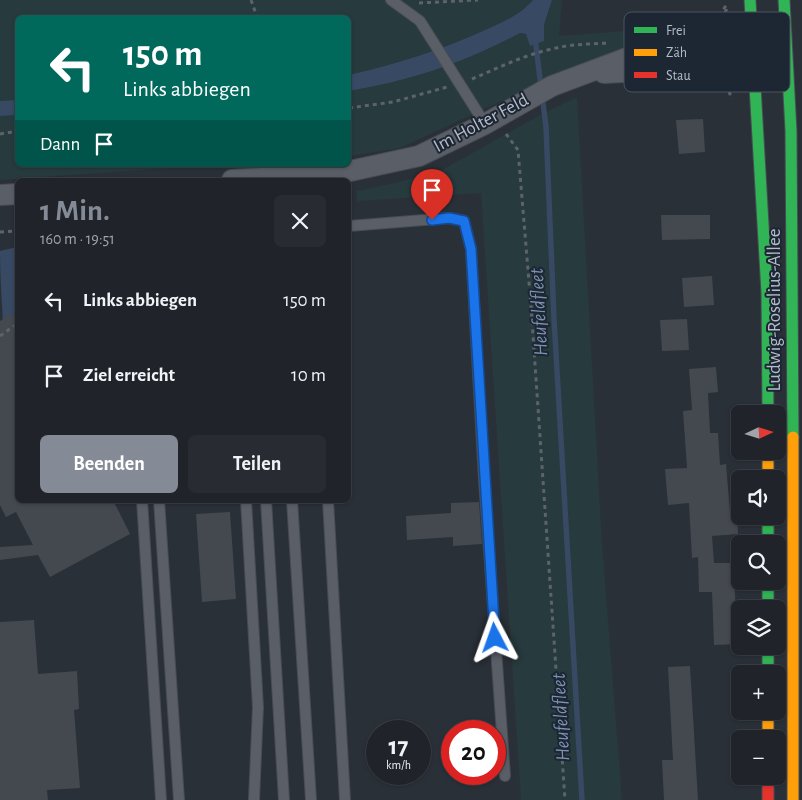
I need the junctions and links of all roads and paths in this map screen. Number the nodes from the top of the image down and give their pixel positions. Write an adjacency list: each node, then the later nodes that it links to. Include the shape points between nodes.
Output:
1 (252, 0): 4 (path)
2 (478, 0): 3 (path)
3 (395, 2): 9 (lane, via 420,21)
4 (256, 14)
5 (550, 49): 9 (path)
6 (624, 59): 8 (street, Im Holter Feld)
7 (624, 72): 8 (street, Im Holter Feld)
8 (579, 75): 13 (street, Im Holter Feld, via 543,90)
9 (460, 84): 12 (path, via 393,102); 13 (lane)
10 (759, 92): 25 (main road, Ludwig-Roselius-Allee)
11 (787, 92): 32 (main road, Ludwig-Roselius-Allee, via 791,131)
12 (351, 108)
13 (485, 124): 16 (street, Im Holter Feld, via 419,156); 41 (path, via 504,132 518,150)
14 (15, 132): 15 (path)
15 (0, 134)
16 (341, 176): 17 (street, Im Holter Feld)
17 (286, 178)
18 (15, 194): 19 (street)
19 (0, 195)
20 (351, 226): 33 (lane, via 449,218 464,221 471,249)
21 (15, 231): 22 (path)
22 (0, 232)
23 (15, 326): 24 (path)
24 (2, 335)
25 (768, 405)
26 (142, 503): 35 (lane)
27 (159, 503): 36 (lane)
28 (246, 503): 37 (lane, via 258,707)
29 (266, 503): 38 (lane)
30 (292, 503): 39 (lane)
31 (328, 503): 40 (lane)
32 (798, 647): 43 (main road, Ludwig-Roselius-Allee)
33 (501, 720)
34 (768, 785): 42 (main road)
35 (160, 800)
36 (179, 800)
37 (254, 800)
38 (284, 800)
39 (312, 800)
40 (345, 800)
41 (565, 800)
42 (768, 800)
43 (793, 800)

